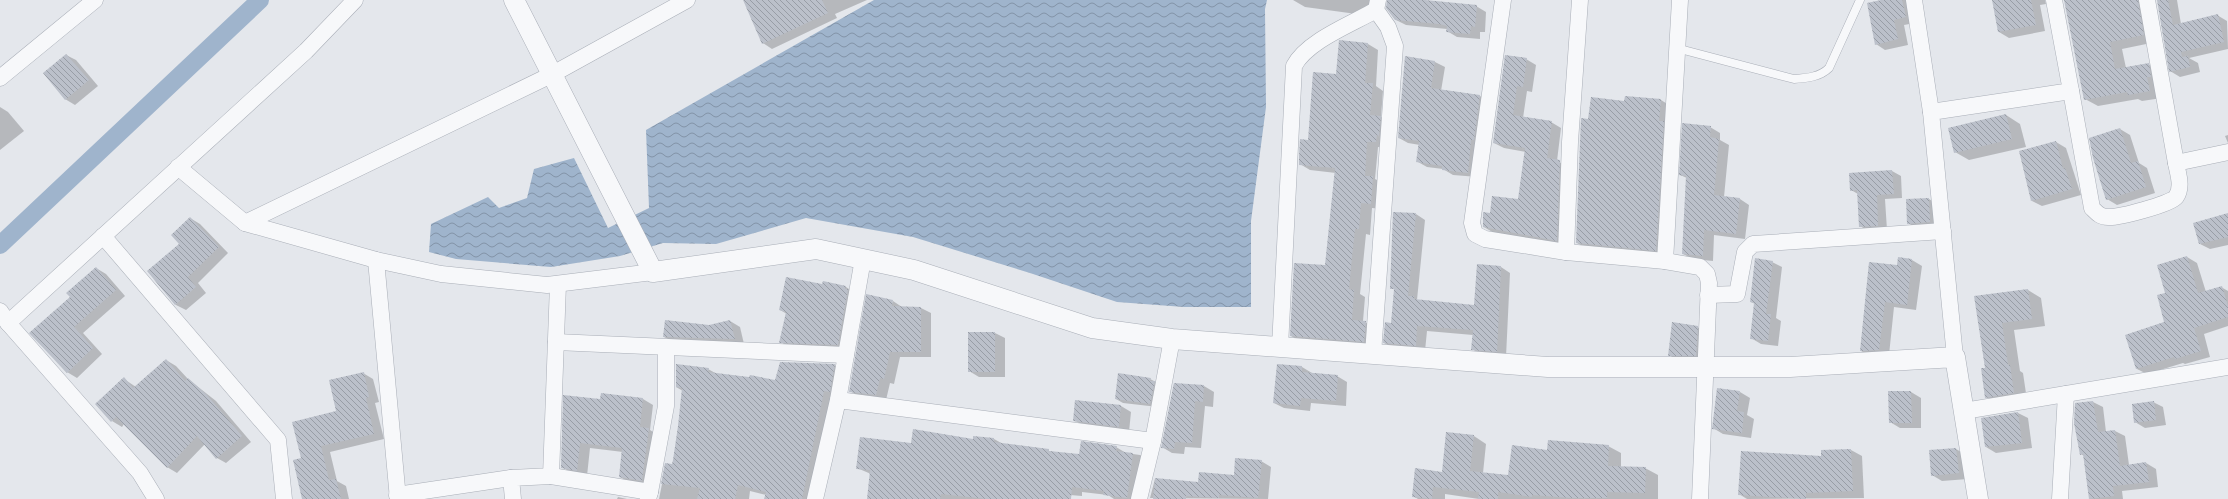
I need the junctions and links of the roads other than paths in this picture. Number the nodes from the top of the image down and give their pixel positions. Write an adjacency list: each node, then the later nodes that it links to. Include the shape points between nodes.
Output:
1 (95, 0): 15 (street)
2 (355, 0): 20 (street, via 306,51)
3 (514, 0): 14 (street)
4 (687, 0): 14 (street)
5 (1504, 0): 24 (street, via 1472,223 1475,234 1485,239)
6 (1580, 0): 24 (street, via 1570,142)
7 (1680, 0): 13 (street)
8 (1860, 0): 13 (lane, via 1829,68 1824,73 1807,78 1794,79)
9 (1914, 0): 17 (street)
10 (2054, 0): 16 (street)
11 (2147, 0): 19 (street)
12 (1377, 5): 34 (street, via 1311,47 1300,56 1294,66); 36 (street, via 1395,46)
13 (1676, 48): 27 (street)
14 (551, 75): 21 (street); 28 (street)
15 (0, 78)
16 (2071, 91): 17 (street); 19 (street, via 2092,208 2100,216 2109,217 2163,204 2175,198 2180,189)
17 (1931, 112): 22 (street)
18 (2228, 152): 19 (street)
19 (2176, 163)
20 (178, 167): 21 (street); 23 (street)
21 (245, 224): 26 (street)
22 (1943, 231): 30 (street, via 1753,244 1745,252 1737,294); 38 (street)
23 (103, 236): 31 (street); 50 (street, via 278,440)
24 (1566, 252): 27 (street)
25 (863, 259): 28 (street, via 816,249); 32 (street, via 914,270 1092,328); 37 (street)
26 (376, 260): 29 (street, via 441,274); 48 (street)
27 (1665, 261): 30 (street, via 1700,267 1707,274)
28 (653, 272): 29 (street)
29 (558, 284): 33 (street)
30 (1708, 295): 40 (street)
31 (4, 317): 49 (street, via 140,473)
32 (1172, 339): 34 (street); 44 (street)
33 (556, 342): 35 (street); 45 (street)
34 (1280, 347): 36 (street)
35 (666, 348): 37 (street); 47 (street, via 666,406)
36 (1373, 354): 40 (street, via 1548,367)
37 (846, 355): 42 (street)
38 (1955, 357): 40 (street, via 1790,367); 43 (street)
39 (2228, 367): 41 (street)
40 (1706, 368): 54 (street)
41 (2066, 394): 43 (street); 56 (street)
42 (838, 400): 44 (street); 52 (street)
43 (1964, 410): 55 (street)
44 (1153, 441): 53 (street)
45 (551, 476): 46 (street); 47 (street)
46 (511, 478): 48 (street); 51 (street)
47 (649, 496)
48 (397, 497)
49 (156, 499)
50 (284, 499)
51 (513, 499)
52 (815, 499)
53 (1139, 499)
54 (1700, 499)
55 (1978, 499)
56 (2060, 499)

